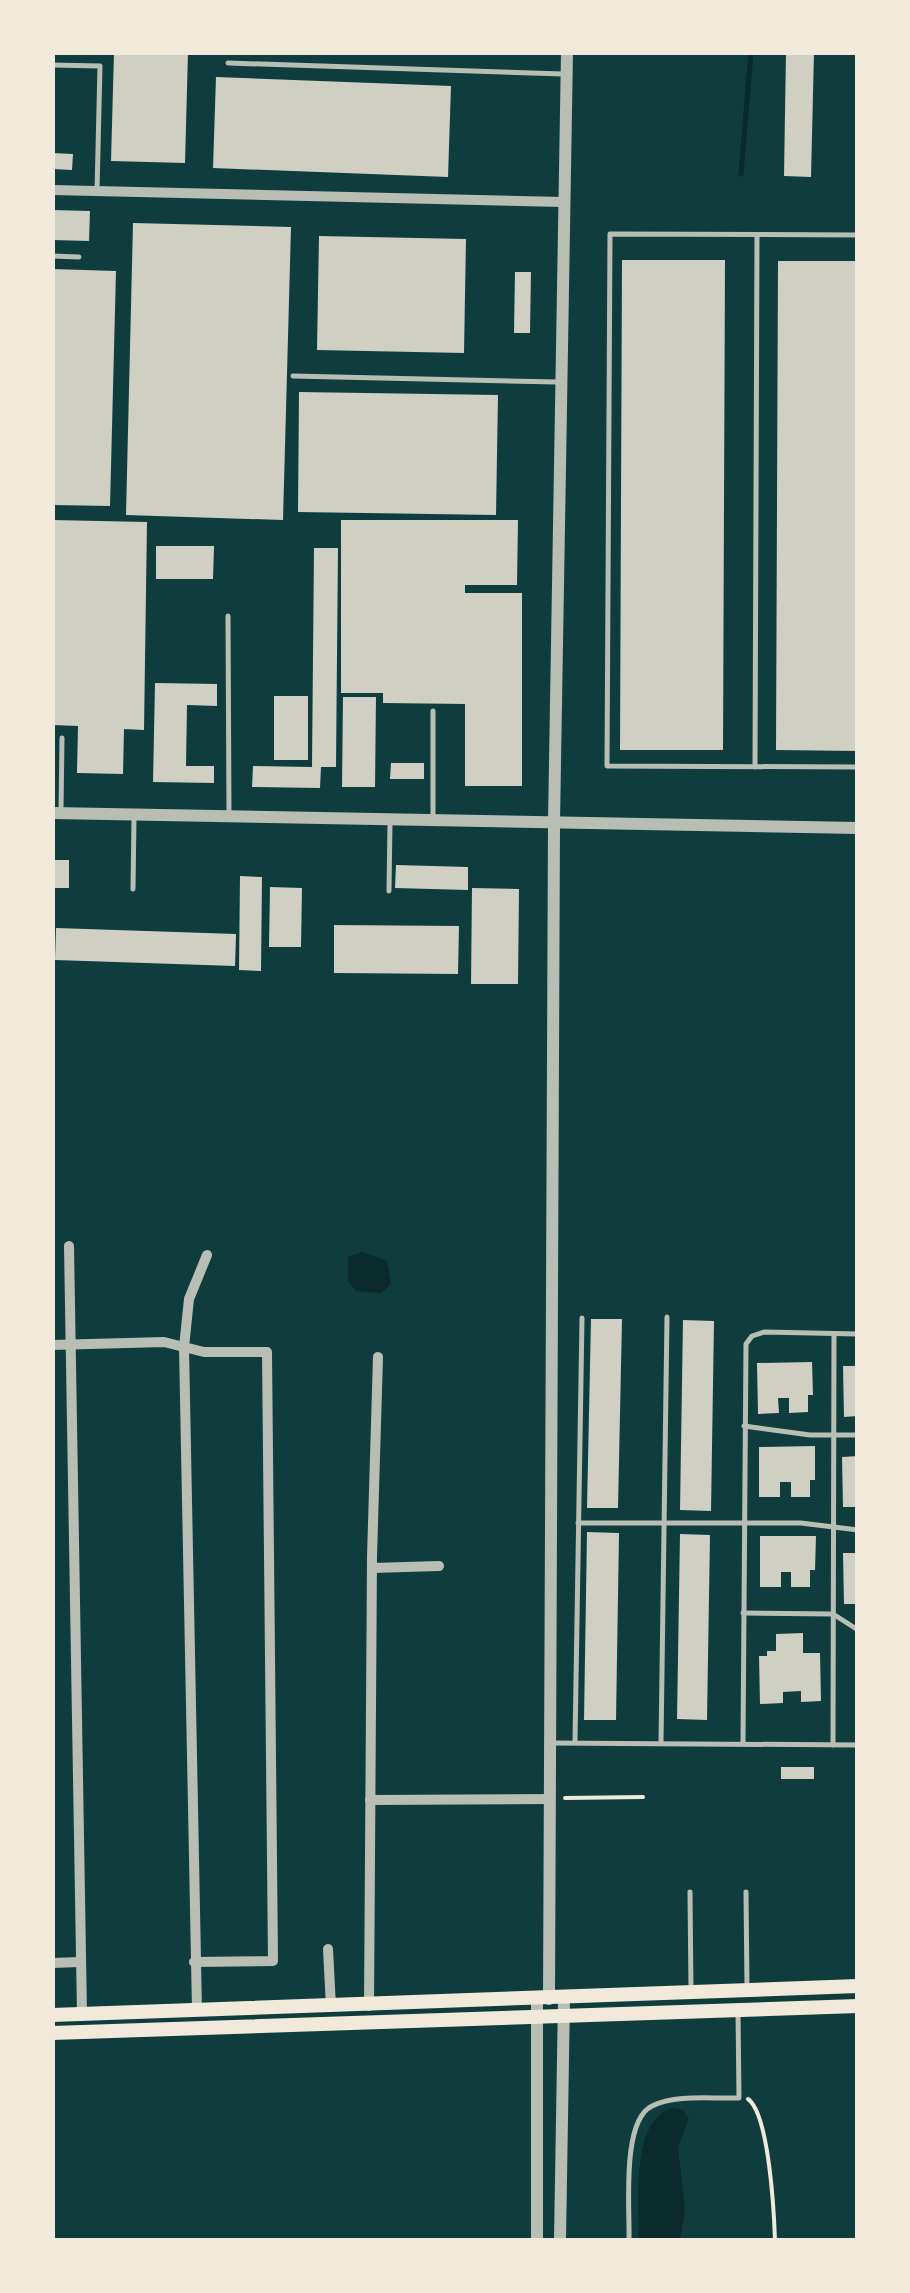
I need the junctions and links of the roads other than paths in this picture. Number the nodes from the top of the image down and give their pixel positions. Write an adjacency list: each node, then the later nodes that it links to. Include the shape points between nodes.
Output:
1 (567, 52): 4 (street)
2 (228, 63): 4 (lane)
3 (52, 66): 6 (lane, via 100,66)
4 (566, 74): 7 (street)
5 (52, 190): 6 (street)
6 (97, 191): 7 (street)
7 (563, 202): 13 (street)
8 (757, 235): 9 (lane); 17 (lane); 17 (lane, via 610,234 609,273 608,766)
9 (858, 235)
10 (52, 256): 11 (lane)
11 (79, 257)
12 (294, 376): 13 (lane)
13 (560, 382): 24 (street)
14 (228, 616): 21 (lane)
15 (433, 711): 23 (lane)
16 (62, 738): 19 (lane)
17 (755, 767): 18 (lane)
18 (858, 768)
19 (57, 813): 20 (street)
20 (134, 815): 21 (street); 26 (lane)
21 (229, 816): 22 (street)
22 (390, 819): 23 (street); 27 (lane)
23 (433, 820): 24 (street)
24 (554, 822): 25 (street); 52 (street)
25 (858, 828)
26 (132, 889)
27 (389, 890)
28 (69, 1246): 35 (street)
29 (208, 1255): 36 (street, via 189,1298)
30 (667, 1317): 42 (lane)
31 (582, 1318): 41 (lane)
32 (834, 1334): 33 (lane); 38 (lane, via 752,1336 744,1356); 39 (lane)
33 (858, 1334)
34 (52, 1345): 35 (street)
35 (69, 1345): 36 (street); 62 (street)
36 (184, 1347): 63 (street); 63 (street, via 267,1352 272,1962)
37 (378, 1357): 47 (street)
38 (744, 1426): 39 (lane); 43 (lane)
39 (834, 1434): 40 (lane); 44 (lane)
40 (858, 1435)
41 (578, 1523): 42 (lane); 51 (lane)
42 (664, 1523): 43 (lane); 53 (lane)
43 (743, 1524): 44 (lane); 48 (lane)
44 (834, 1526): 45 (lane); 49 (lane)
45 (858, 1530)
46 (439, 1566): 47 (street)
47 (372, 1568): 58 (street)
48 (743, 1612): 49 (lane); 54 (lane)
49 (834, 1614): 50 (lane); 55 (lane)
50 (858, 1630)
51 (576, 1742): 52 (lane); 53 (lane)
52 (550, 1743): 57 (street)
53 (661, 1744): 54 (lane)
54 (742, 1744): 55 (lane)
55 (833, 1745): 56 (lane)
56 (858, 1745)
57 (550, 1798): 58 (street); 68 (street)
58 (370, 1800): 69 (street)
59 (690, 1892): 67 (lane)
60 (746, 1892): 66 (lane)
61 (328, 1950): 71 (street)
62 (80, 1962): 64 (street); 74 (street)
63 (194, 1962): 73 (street)
64 (52, 1963)
65 (858, 1986): 66 (main road)
66 (747, 1990): 67 (main road)
67 (691, 1993): 68 (main road)
68 (550, 1999): 69 (main road); 76 (street); 77 (street)
69 (369, 2006): 71 (main road)
70 (858, 2006): 72 (main road)
71 (331, 2007): 73 (main road)
72 (738, 2010): 77 (main road); 81 (lane, via 739,2098 669,2101 642,2114 630,2152)
73 (197, 2011): 74 (main road)
74 (82, 2014): 75 (main road)
75 (52, 2015)
76 (537, 2018): 77 (main road); 78 (main road); 79 (street)
77 (564, 2018): 80 (street)
78 (52, 2034)
79 (537, 2240)
80 (560, 2240)
81 (629, 2240)

